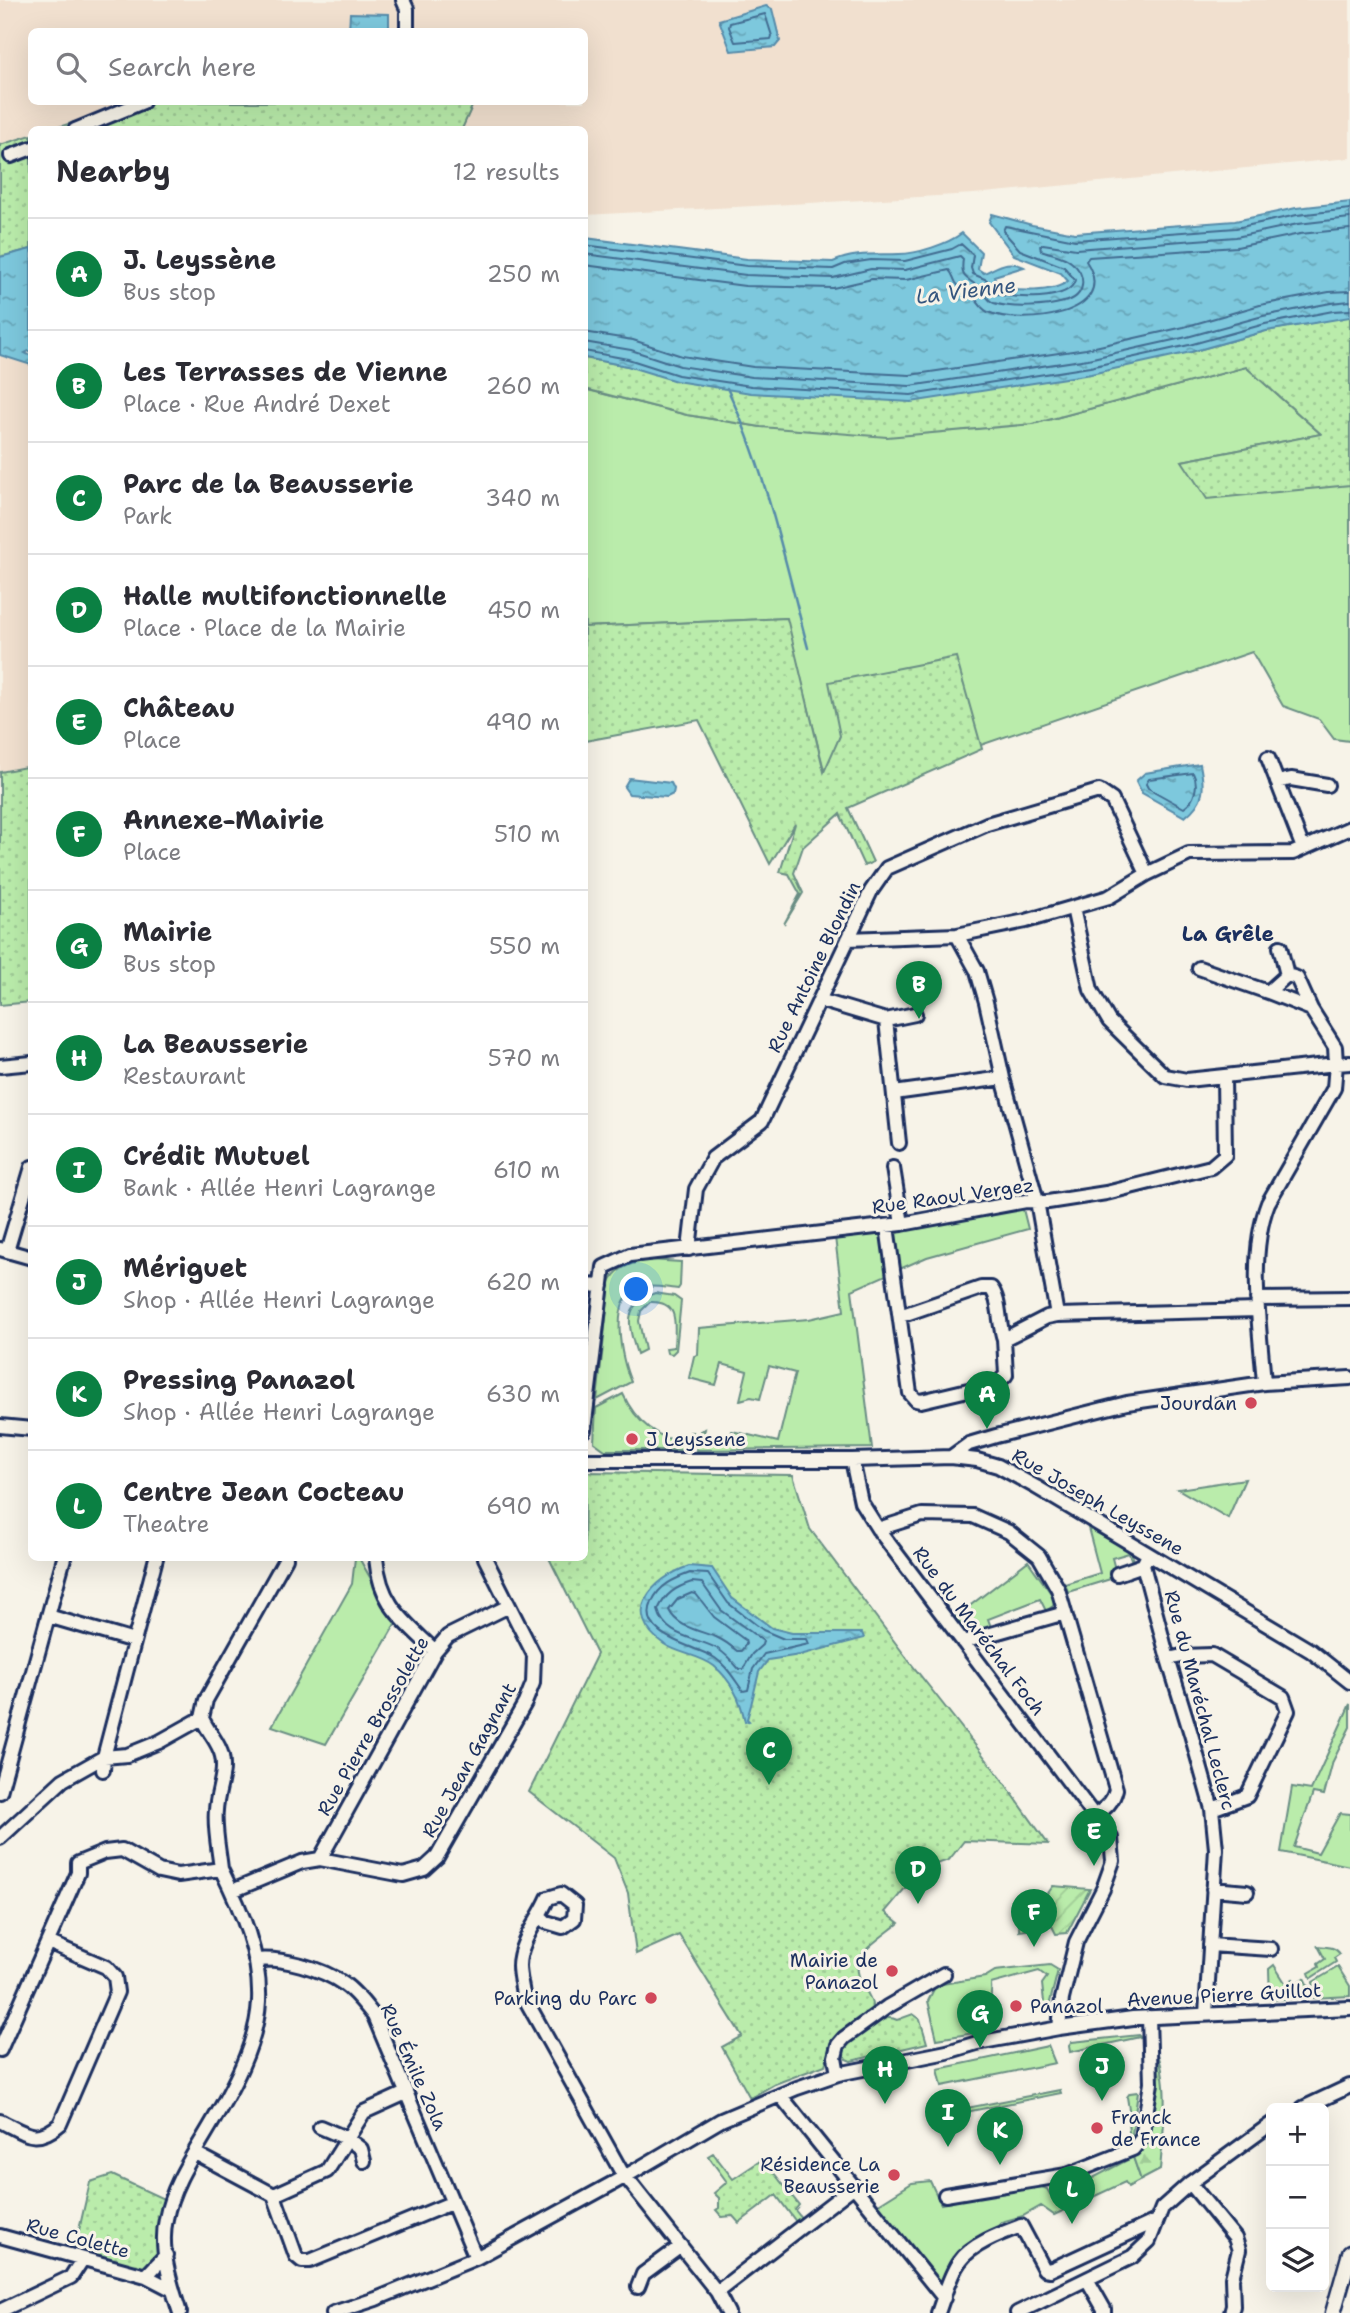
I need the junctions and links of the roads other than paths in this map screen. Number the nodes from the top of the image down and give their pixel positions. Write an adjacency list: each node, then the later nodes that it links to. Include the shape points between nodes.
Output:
1 (403, 0): 2 (street)
2 (407, 28)
3 (136, 105): 4 (street)
4 (85, 126)
5 (28, 150): 6 (street)
6 (11, 156)
7 (1268, 758): 8 (street)
8 (1277, 782): 9 (street, via 1291,779); 11 (street)
9 (1327, 785)
10 (1350, 828): 11 (street)
11 (1303, 848): 12 (street, via 1293,853 1189,854)
12 (1147, 874): 13 (street, via 1109,897); 15 (street, Rue Antoine Blondin, via 1112,800 1099,792 987,824 887,868)
13 (1073, 908): 14 (street); 28 (street, via 1091,990 1109,1021 1165,1076 1187,1080)
14 (957, 935): 15 (street); 29 (street, via 977,971)
15 (848, 939): 20 (street, Rue Antoine Blondin)
16 (1280, 947): 18 (street)
17 (1199, 968): 19 (street)
18 (1287, 975): 19 (street); 21 (street, via 1297,978)
19 (1268, 992): 21 (street)
20 (819, 1000): 23 (street); 37 (street, Rue Antoine Blondin, via 762,1121 713,1158 696,1189)
21 (1311, 1009): 26 (street, via 1335,1047)
22 (915, 1014): 23 (street)
23 (886, 1020): 30 (street)
24 (28, 1063): 27 (street)
25 (1350, 1063): 26 (street)
26 (1336, 1064): 28 (street); 43 (street, via 1334,1088 1260,1223)
27 (0, 1066)
28 (1224, 1076): 34 (street, Rue Raoul Vergez, via 1225,1155 1211,1167 1106,1193)
29 (1003, 1078): 30 (street); 34 (street)
30 (894, 1093): 31 (street)
31 (899, 1143)
32 (893, 1168): 35 (street)
33 (28, 1179): 38 (street)
34 (1037, 1201): 35 (street, Rue Raoul Vergez); 44 (street)
35 (902, 1224): 36 (street, Rue Raoul Vergez)
36 (887, 1226): 37 (street, Rue Raoul Vergez); 45 (street)
37 (689, 1249): 41 (street, Rue Raoul Vergez, via 630,1255 604,1268)
38 (4, 1250): 39 (street)
39 (28, 1257)
40 (588, 1285): 41 (street)
41 (602, 1286): 49 (street)
42 (1350, 1297): 43 (street)
43 (1258, 1304): 44 (street); 48 (street)
44 (1057, 1315): 46 (street)
45 (900, 1316): 46 (street, via 991,1288); 46 (street, via 910,1393 916,1400 999,1383 1006,1375)
46 (1004, 1339)
47 (1350, 1378): 48 (street)
48 (1264, 1383): 52 (street, via 1127,1403)
49 (588, 1398)
50 (0, 1426): 51 (street)
51 (28, 1429)
52 (988, 1440): 53 (street, via 969,1444); 56 (street)
53 (951, 1457): 55 (street, Rue Joseph Leyssene); 56 (street, Rue Joseph Leyssene)
54 (588, 1460): 55 (street, Rue Joseph Leyssene)
55 (852, 1460): 57 (street, Rue du Maréchal Foch, via 861,1502)
56 (977, 1460): 58 (street, Rue Joseph Leyssene, via 1036,1487)
57 (878, 1528): 66 (street, via 922,1515 973,1516 1009,1532 1039,1556 1058,1589); 69 (street, Rue du Maréchal Foch)
58 (1146, 1560): 64 (street); 71 (street, Rue du Maréchal Leclerc); 72 (street, Rue Joseph Leyssene, via 1311,1651)
59 (63, 1561): 67 (street)
60 (155, 1561): 68 (street)
61 (284, 1561): 73 (street, via 206,1700)
62 (376, 1561): 70 (street, via 378,1579 394,1612)
63 (486, 1561): 65 (street, Rue Jean Gagnant)
64 (1117, 1574)
65 (509, 1606): 70 (street, Rue Pierre Brossolette, via 448,1636); 79 (street, Rue Jean Gagnant, via 534,1655 533,1683 437,1857 424,1869 403,1875)
66 (1065, 1613): 69 (street); 77 (street, via 1116,1789 1107,1807)
67 (48, 1616): 68 (street); 75 (street)
68 (134, 1641): 74 (street)
69 (963, 1642): 77 (street, Rue du Maréchal Foch)
70 (435, 1651): 79 (street, Rue Pierre Brossolette)
71 (1168, 1660): 76 (street, Rue du Maréchal Leclerc); 76 (street, via 1212,1655 1283,1697 1289,1711 1247,1796)
72 (1350, 1682)
73 (202, 1718): 74 (street, via 159,1742); 80 (street, via 223,1759 216,1810)
74 (103, 1764): 78 (street, via 63,1780)
75 (0, 1792)
76 (1212, 1809): 81 (street, Rue du Maréchal Leclerc)
77 (1096, 1815): 93 (street, Rue du Maréchal Foch, via 1111,1838 1113,1861 1076,1942)
78 (0, 1838)
79 (320, 1859): 82 (street, Rue Jean Gagnant)
80 (221, 1869): 82 (street); 85 (street, via 178,1875 159,1871 122,1850 78,1863 78,1873)
81 (1213, 1889): 83 (street); 86 (street, Rue du Maréchal Leclerc)
82 (232, 1891): 88 (street)
83 (1247, 1892)
84 (540, 1916): 106 (street, via 528,1933 519,1964 523,1995)
85 (48, 1942): 94 (street); 100 (street, via 106,1967 115,1977 117,1992 60,2124 48,2135 32,2136)
86 (1210, 1945): 87 (street); 91 (street, Rue du Maréchal Leclerc)
87 (1271, 1950)
88 (255, 1960): 97 (street, Rue Émile Zola, via 304,1967 345,1984 374,2016); 104 (street, via 259,2001 249,2047 234,2086)
89 (944, 1974): 95 (street, via 844,2038 835,2057)
90 (1350, 2008): 91 (street, Avenue Pierre Guillot)
91 (1206, 2014): 92 (street, Avenue Pierre Guillot)
92 (1149, 2017): 93 (street, Avenue Pierre Guillot); 110 (street, via 1151,2083 1142,2138 1133,2149 1067,2175)
93 (1059, 2028): 95 (street, Avenue Pierre Guillot)
94 (2, 2042)
95 (838, 2074): 98 (street, Avenue Pierre Guillot)
96 (1350, 2085): 99 (street)
97 (406, 2094): 103 (street, via 364,2112); 111 (street, Rue Émile Zola)
98 (780, 2095): 106 (street, Avenue Pierre Guillot, via 722,2120); 108 (street)
99 (1313, 2103)
100 (0, 2121)
101 (320, 2127): 103 (street)
102 (1266, 2128): 107 (street)
103 (348, 2139): 105 (street, via 361,2149); 109 (street, via 327,2171)
104 (195, 2152): 109 (street); 116 (street, via 165,2220)
105 (364, 2161)
106 (626, 2176): 114 (street); 117 (street, Avenue Pierre Guillot)
107 (1189, 2183): 112 (street, via 1162,2208); 132 (street, via 1235,2238 1239,2250)
108 (853, 2187): 123 (street); 124 (street)
109 (274, 2195): 111 (street, via 296,2256 302,2261)
110 (945, 2195)
111 (451, 2203): 117 (street, Rue Émile Zola)
112 (1156, 2221): 120 (street, via 1149,2241 1132,2257); 124 (street, via 1049,2270 1044,2269 1021,2226 966,2254)
113 (0, 2236): 118 (street, Rue Colette)
114 (681, 2246): 121 (street, via 643,2274); 123 (street)
115 (1350, 2253): 133 (main road)
116 (166, 2255): 119 (street, Rue Colette); 122 (street)
117 (476, 2258): 127 (street, Avenue Pierre Guillot)
118 (82, 2260): 119 (street, Rue Colette); 125 (street, via 71,2277)
119 (146, 2276): 122 (street, Rue Colette)
120 (1087, 2279): 130 (street); 131 (street)
121 (638, 2287)
122 (173, 2290): 126 (street)
123 (717, 2292): 128 (street)
124 (944, 2298): 129 (street)
125 (0, 2311)
126 (180, 2313)
127 (333, 2313)
128 (728, 2313)
129 (938, 2313)
130 (1017, 2313)
131 (1104, 2313)
132 (1231, 2313)
133 (1333, 2313)

